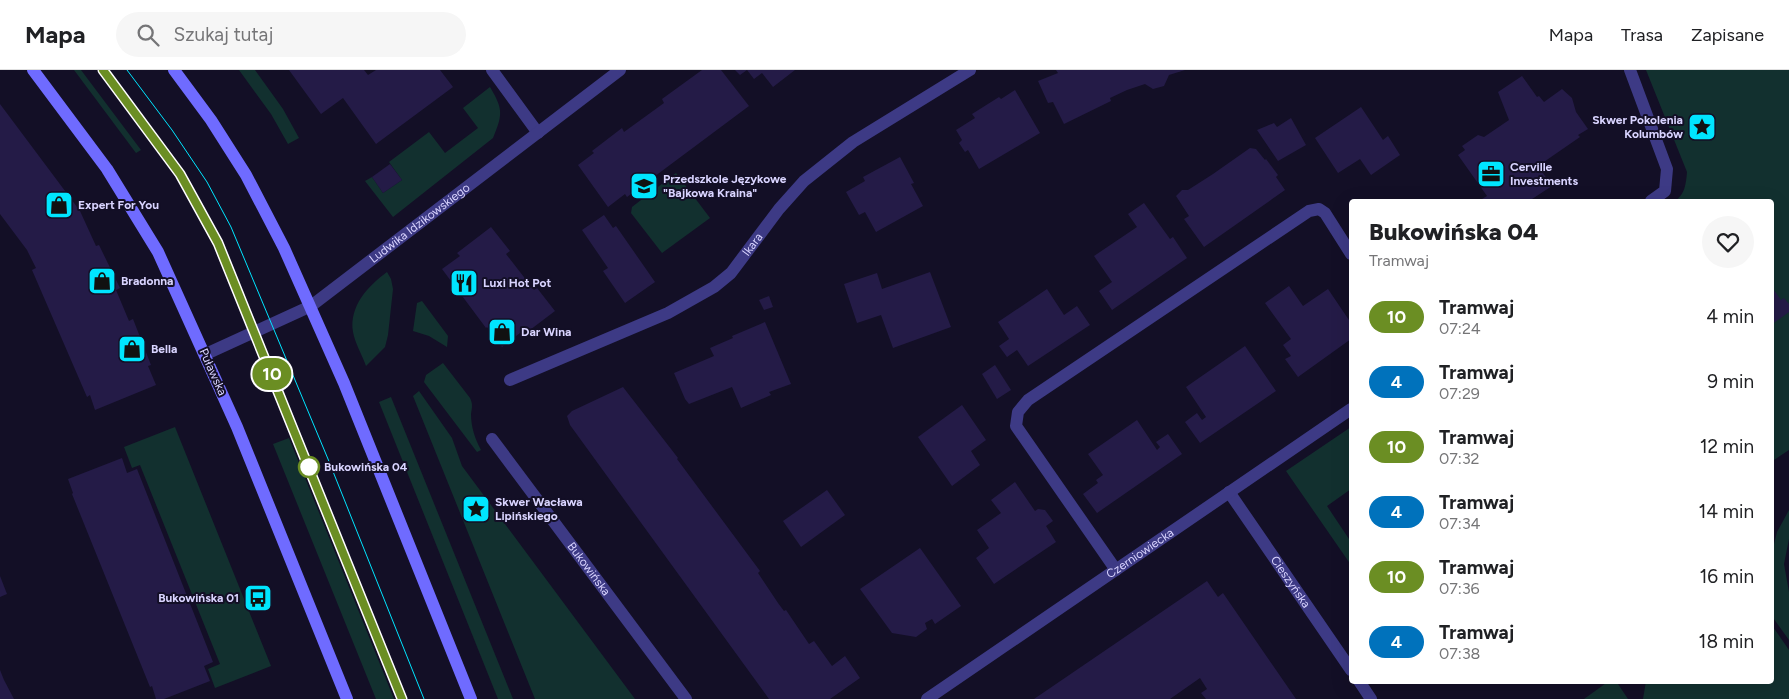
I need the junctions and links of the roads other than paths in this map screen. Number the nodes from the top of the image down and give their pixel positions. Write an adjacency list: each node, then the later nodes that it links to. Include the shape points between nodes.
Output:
1 (33, 70): 11 (main road, Puławska, via 108,169 158,252)
2 (174, 70): 10 (main road, via 246,175)
3 (492, 70): 7 (street)
4 (620, 70): 7 (street, Ludwika Idzikowskiego)
5 (970, 70): 12 (street, Ikara, via 854,142 804,181 731,273 714,287 668,313)
6 (1630, 70): 8 (street, via 1667,169 1665,191)
7 (538, 133): 10 (street, Ludwika Idzikowskiego)
8 (1654, 199)
9 (1349, 251): 16 (street, via 1324,213 1319,209 1309,211 1028,400 1018,412 1016,426)
10 (311, 306): 11 (street, Ludwika Idzikowskiego); 20 (main road)
11 (206, 354): 19 (main road, Puławska)
12 (510, 380)
13 (1349, 410): 15 (street, Czerniowiecka)
14 (492, 439): 21 (street, Bukowińska)
15 (1229, 492): 16 (street, Czerniowiecka); 17 (street, Cieszyńska)
16 (1116, 570): 22 (street, Czerniowiecka)
17 (1349, 667)
18 (1361, 684): 23 (street)
19 (346, 699)
20 (470, 699)
21 (686, 699)
22 (928, 699)
23 (1371, 699)

